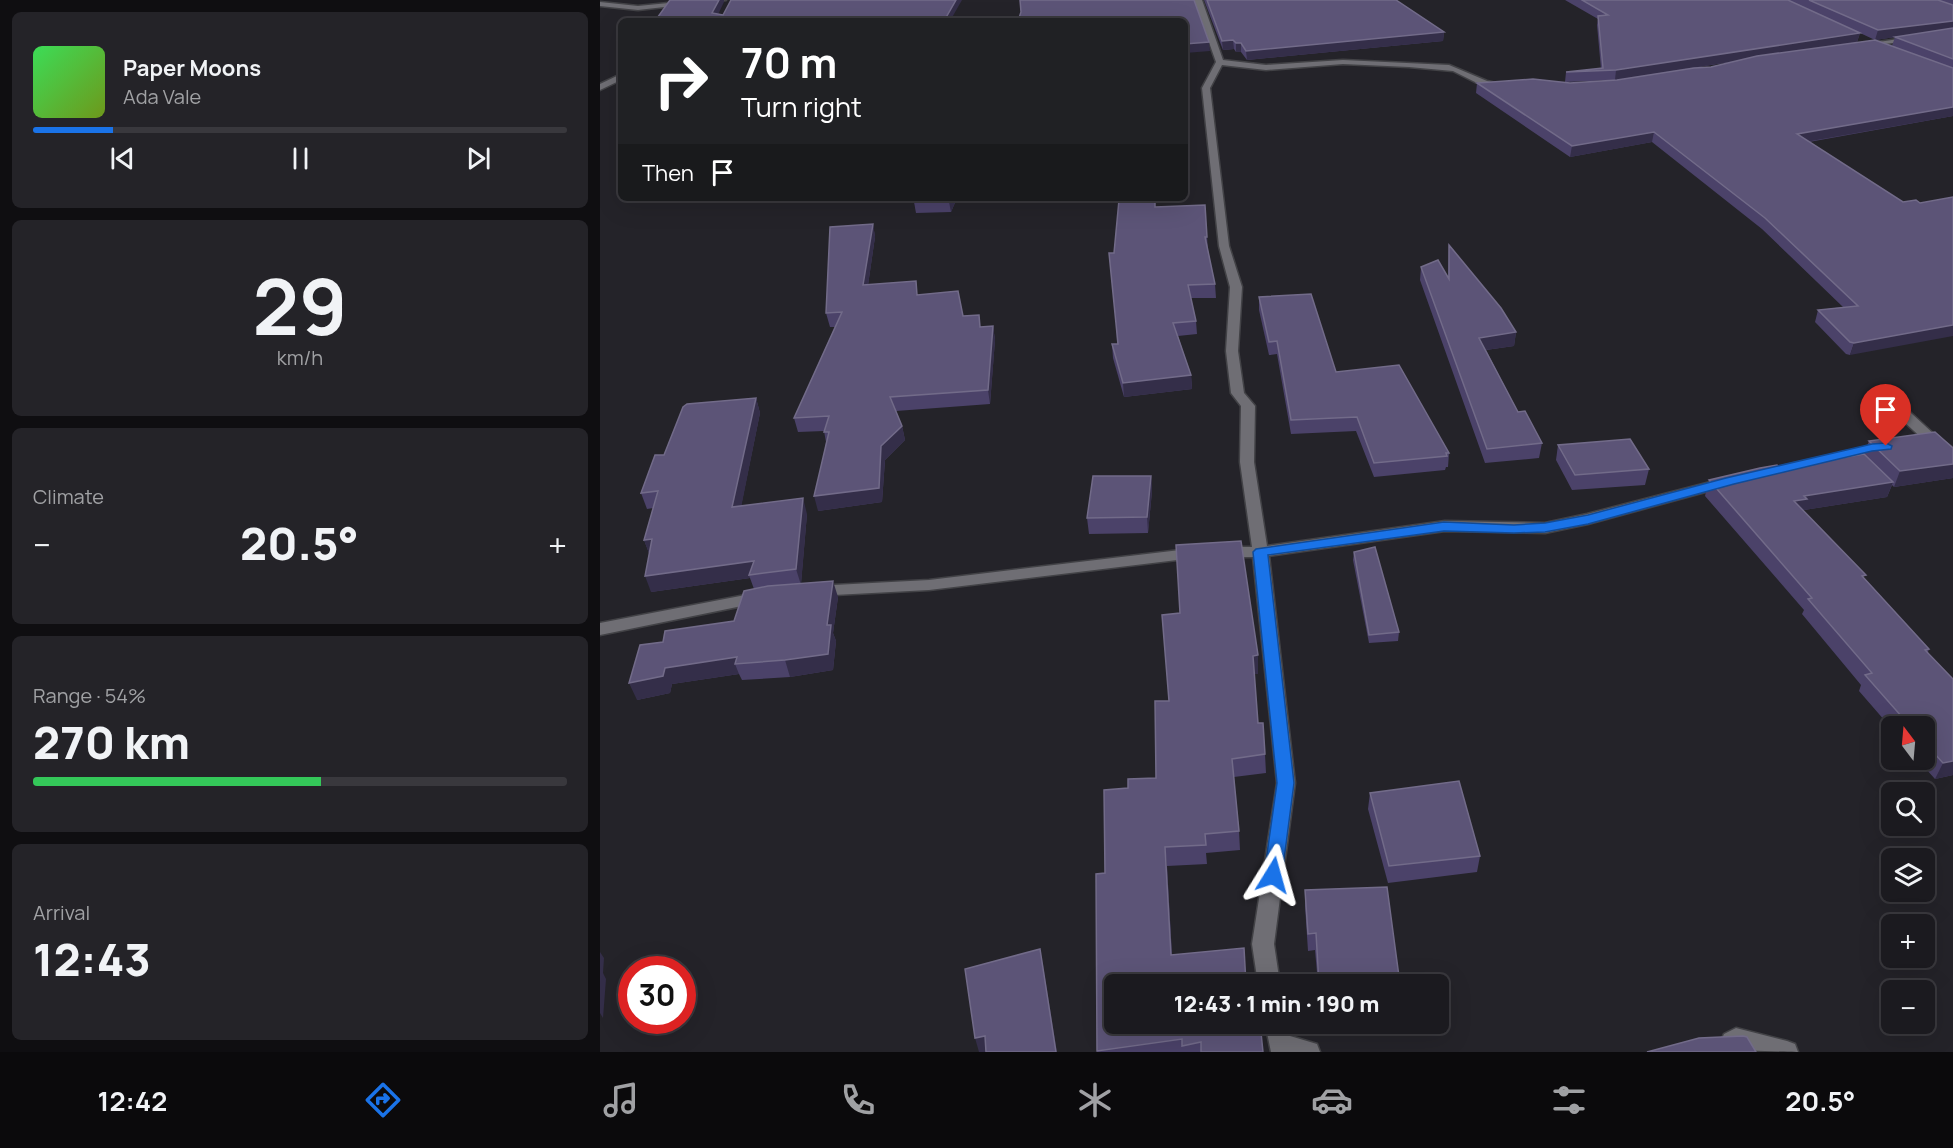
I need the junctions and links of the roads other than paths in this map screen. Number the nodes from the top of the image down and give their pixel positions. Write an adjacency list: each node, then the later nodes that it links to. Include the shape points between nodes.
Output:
1 (723, 0): 4 (street, via 638,8)
2 (732, 0): 5 (street)
3 (1198, 0): 11 (street)
4 (600, 4)
5 (727, 9)
6 (1953, 33): 8 (street)
7 (1854, 34): 8 (street)
8 (1873, 43): 9 (street); 10 (street)
9 (1850, 46)
10 (1889, 51)
11 (1220, 62): 13 (street, via 1238,68 1344,62 1428,66 1454,69 1488,85); 20 (street, via 1206,88 1224,246 1236,287 1232,351 1238,393 1248,406 1247,462)
12 (618, 78): 14 (street)
13 (1508, 85)
14 (600, 87)
15 (1881, 393): 16 (street)
16 (1931, 439): 17 (street); 18 (street, via 1872,448)
17 (1953, 454)
18 (1775, 472)
19 (1742, 479): 20 (street, via 1545,528 1444,526)
20 (1260, 552): 21 (street, via 1152,556 926,586); 24 (street, via 1286,783 1263,944)
21 (797, 593)
22 (773, 595): 23 (street)
23 (600, 629)
24 (1268, 974)
25 (1279, 1040): 27 (street)
26 (1714, 1044): 28 (street, via 1736,1040)
27 (1309, 1052)
28 (1787, 1052)

